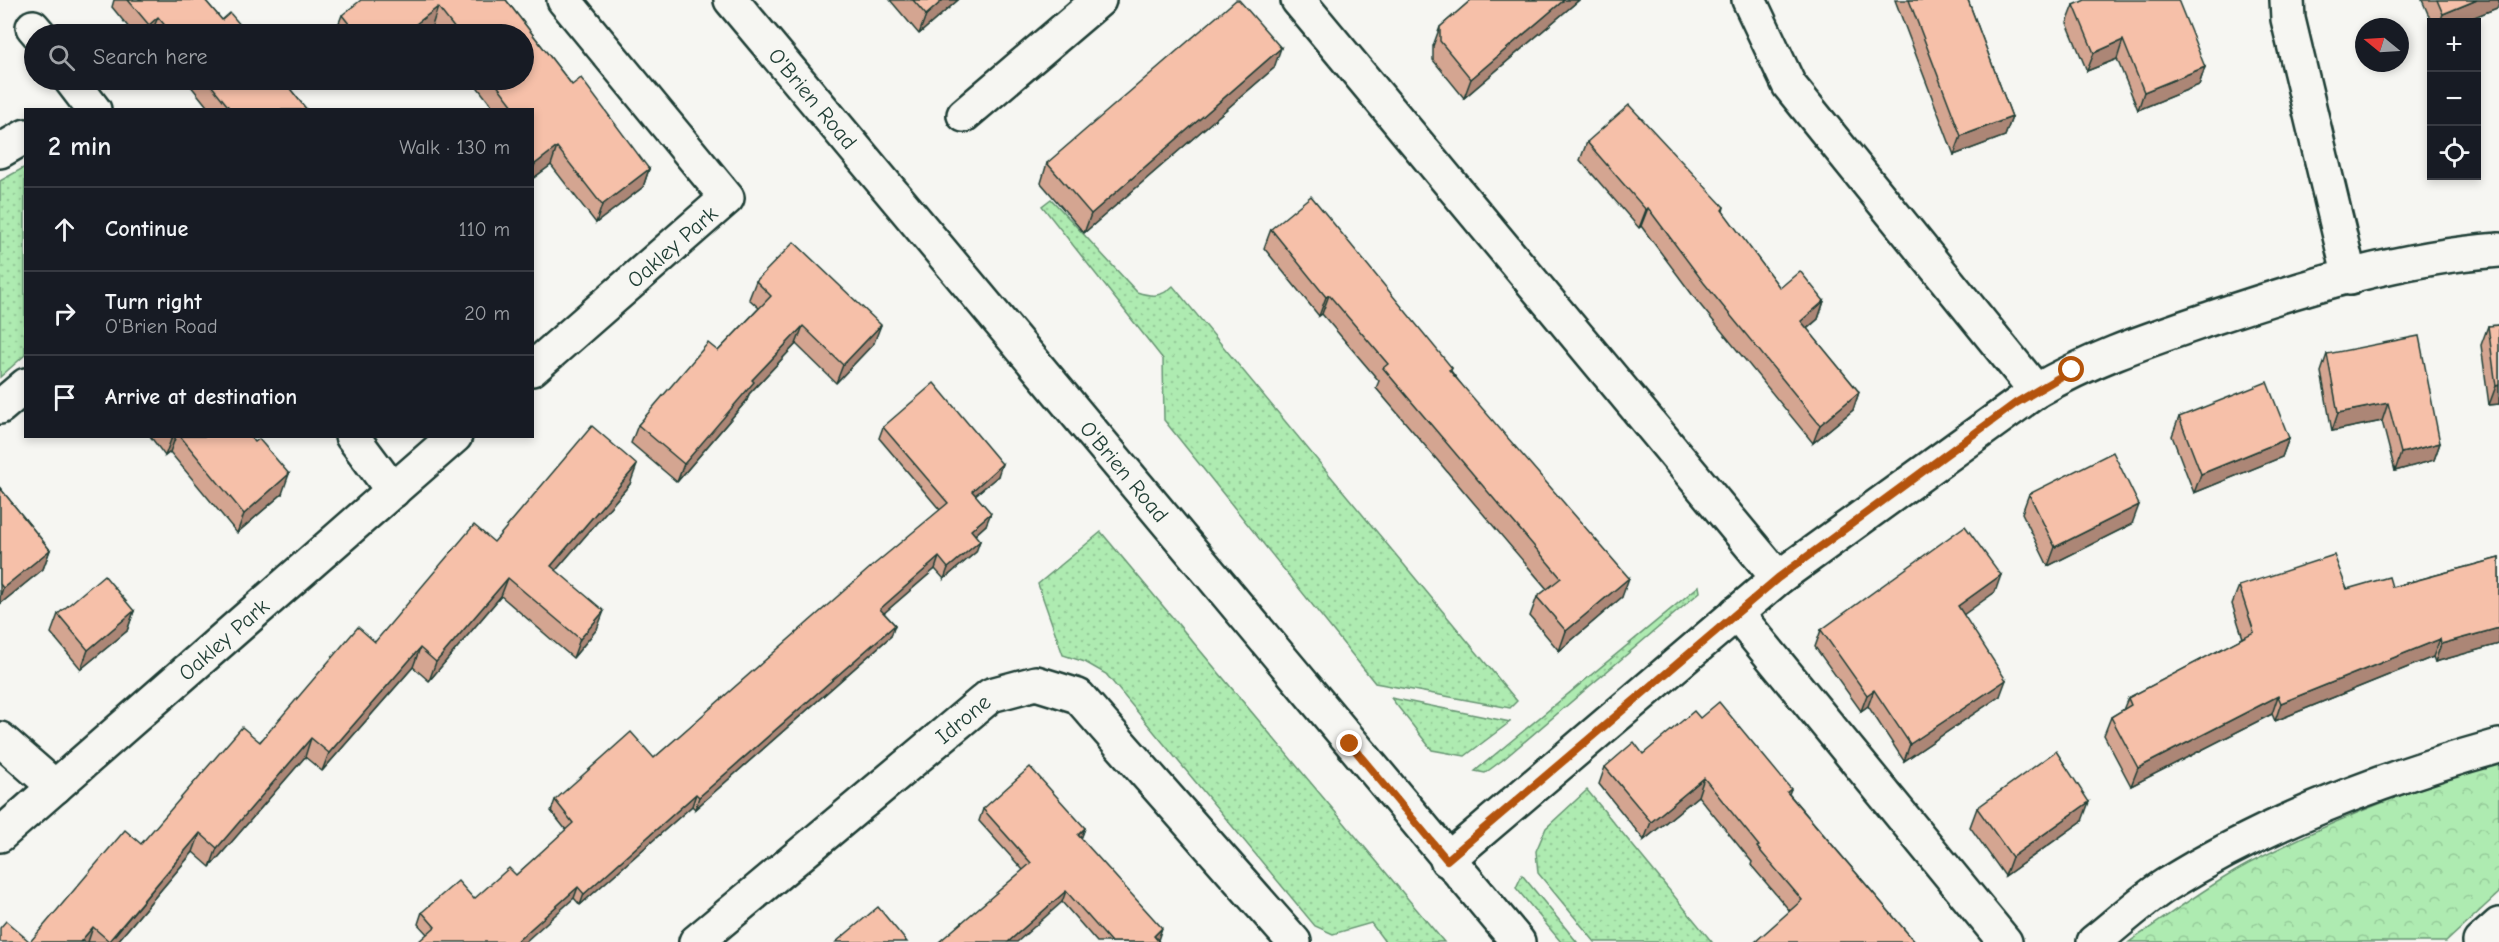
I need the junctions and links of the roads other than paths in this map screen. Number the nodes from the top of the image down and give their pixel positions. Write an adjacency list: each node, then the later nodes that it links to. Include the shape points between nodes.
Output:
1 (564, 0): 12 (street, Oakley Park, via 727,198)
2 (731, 0): 25 (street, O'Brien Road)
3 (1099, 0): 7 (street)
4 (1749, 0): 14 (street, via 1789,85)
5 (2287, 0): 11 (street)
6 (1307, 3): 19 (street)
7 (964, 115)
8 (24, 137): 9 (street)
9 (0, 151)
10 (2499, 250): 11 (street, via 2458,253)
11 (2350, 278): 14 (street, via 2296,290 2114,351)
12 (534, 367)
13 (24, 387): 15 (street)
14 (2036, 391): 19 (street)
15 (0, 407)
16 (353, 438): 18 (street)
17 (453, 438): 18 (street, Oakley Park)
18 (393, 491): 23 (street, Oakley Park)
19 (1778, 578): 20 (street)
20 (1736, 613): 25 (street); 30 (street)
21 (0, 739): 23 (street)
22 (2499, 746): 31 (street, via 2368,787 2285,820 2165,886)
23 (55, 787): 24 (street, Oakley Park)
24 (0, 835)
25 (1447, 860): 29 (street, O'Brien Road)
26 (2499, 925): 32 (street)
27 (696, 942): 28 (street, Idrone, via 991,695 1036,683 1078,696)
28 (1294, 942)
29 (1518, 942)
30 (2005, 942)
31 (2094, 942)
32 (2480, 942)

